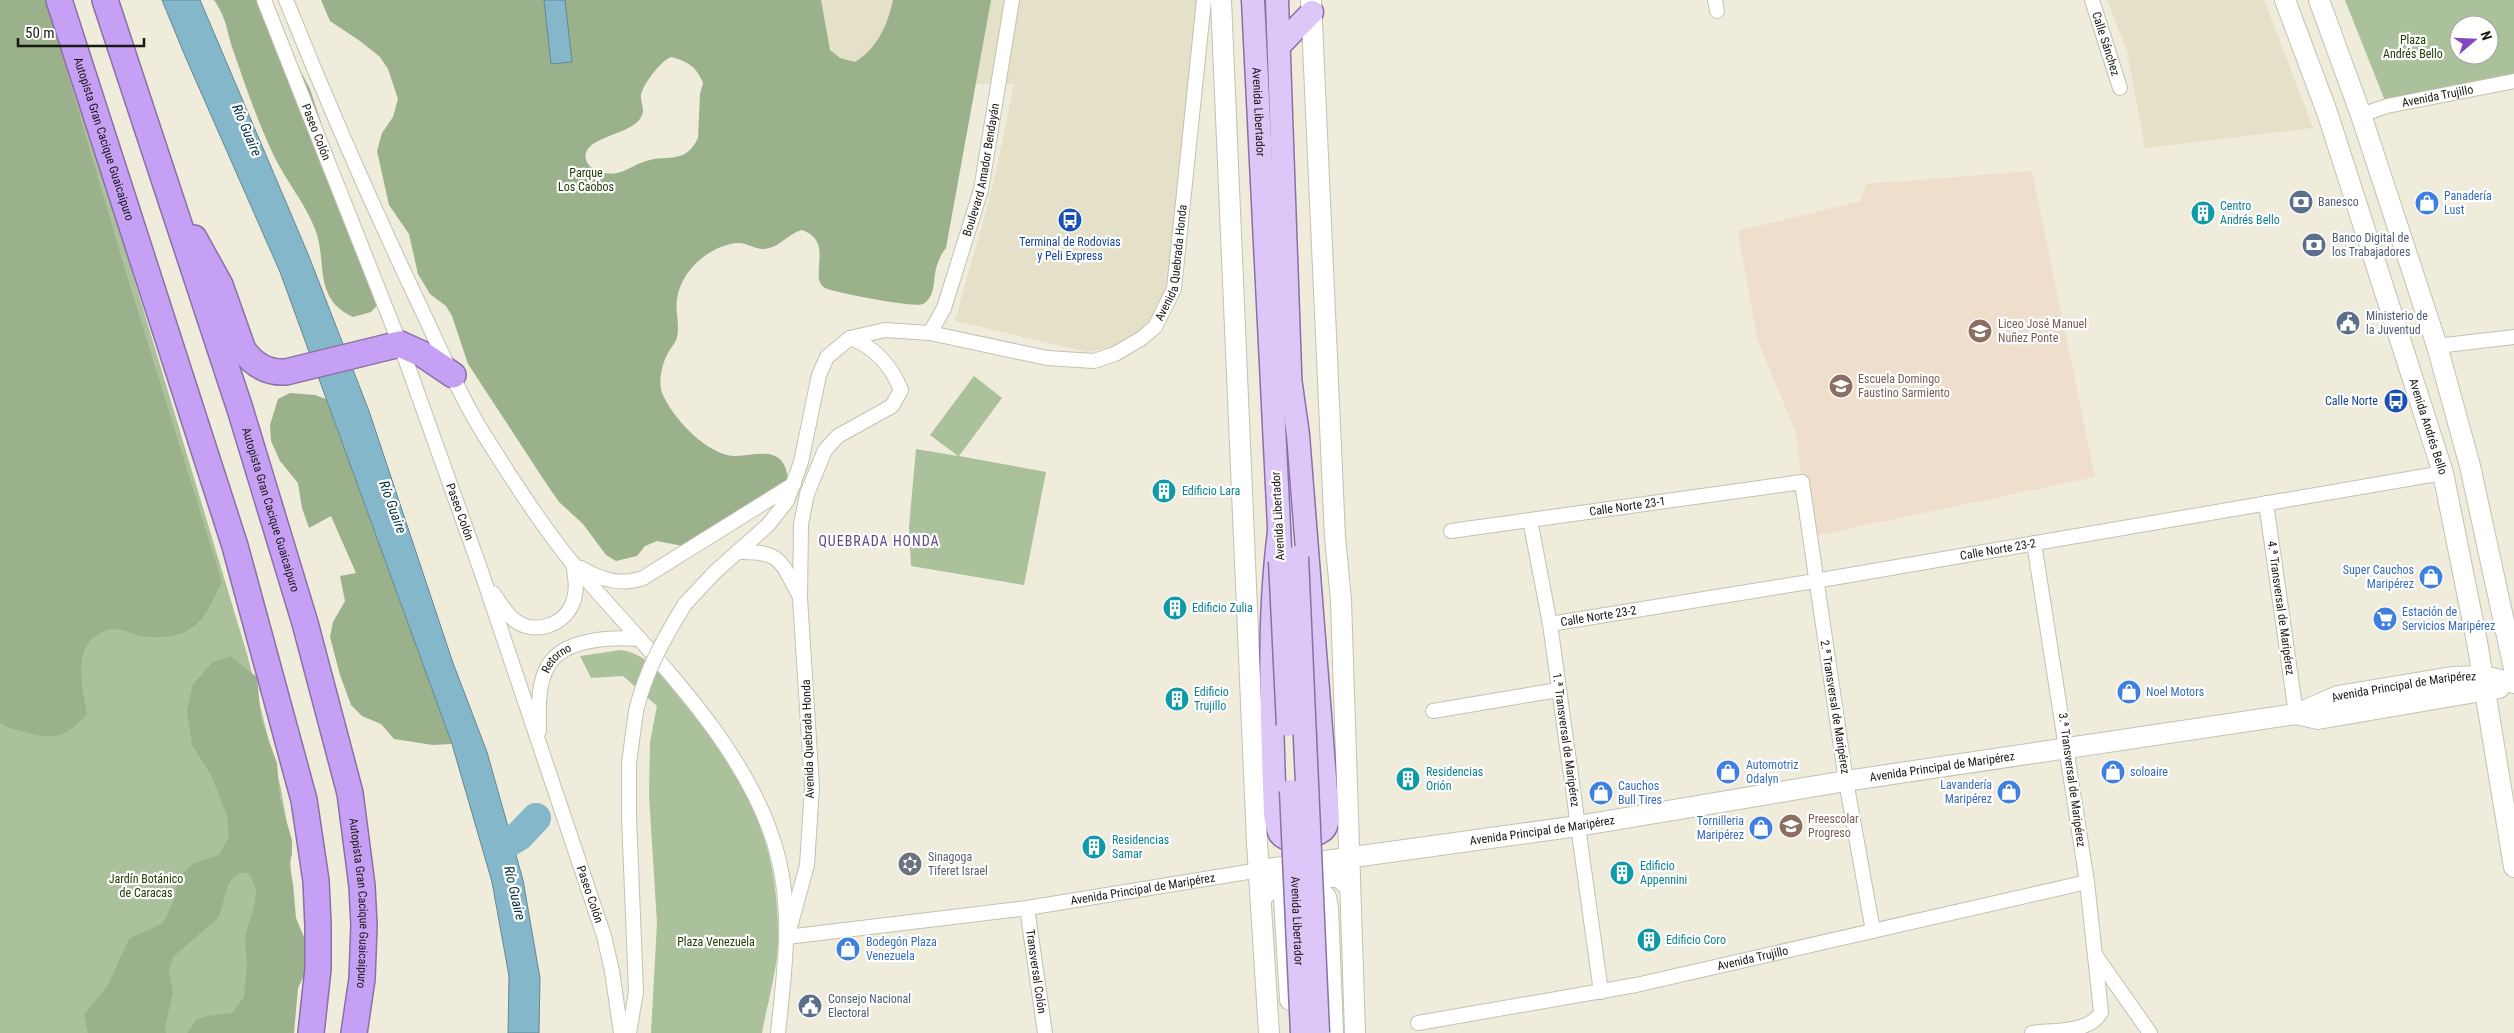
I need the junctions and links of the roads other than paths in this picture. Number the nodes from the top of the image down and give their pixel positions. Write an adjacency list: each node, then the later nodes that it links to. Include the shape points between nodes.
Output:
1 (59, 0): 65 (highway, Autopista Gran Cacique Guaicaipuro, via 235,546 304,800 316,881 318,925 318,969)
2 (105, 0): 18 (highway, Autopista Gran Cacique Guaicaipuro)
3 (264, 0): 22 (street, Paseo Colón)
4 (286, 0): 24 (street, Paseo Colón, via 319,81)
5 (1012, 0): 19 (street, Boulevard Amador Bendayán, via 981,190 944,308)
6 (1204, 0): 19 (street, Avenida Quebrada Honda, via 1174,289 1155,327 1116,354 1094,361 1047,358)
7 (1221, 0): 54 (street)
8 (1253, 0): 31 (main road, Avenida Libertador)
9 (1277, 0): 14 (main road, Avenida Libertador)
10 (2092, 0): 16 (street, Calle Sánchez)
11 (2285, 0): 26 (street, Avenida Andrés Bello, via 2327,112)
12 (2319, 0): 17 (street)
13 (1311, 6): 14 (main road); 52 (street, via 1340,600)
14 (1279, 46): 25 (main road, Avenida Libertador)
15 (2514, 81): 17 (street, Avenida Trujillo, via 2387,106)
16 (2120, 88)
17 (2361, 115): 23 (street)
18 (168, 196): 22 (highway, via 220,285 243,350 250,359 268,371 286,372); 64 (highway, Autopista Gran Cacique Guaicaipuro, via 240,409 305,623 350,793 362,886 363,952)
19 (930, 332): 20 (street, Avenida Quebrada Honda, via 885,330)
20 (850, 338): 28 (street, Avenida Quebrada Honda, via 827,357 819,375); 39 (street, Avenida Quebrada Honda, via 864,343 880,358 893,374 900,390 892,406 838,436 825,450 807,494 801,524)
21 (2514, 338): 23 (street)
22 (391, 346): 24 (highway, via 422,354); 37 (street, Paseo Colón)
23 (2437, 346): 42 (street, via 2470,466)
24 (453, 375): 36 (street, Paseo Colón, via 488,442)
25 (1291, 385): 31 (main road, via 1299,445 1328,817 1322,831 1296,838 1280,834 1275,814 1270,659 1272,582); 35 (main road, Avenida Libertador)
26 (2443, 473): 29 (street, Calle Norte 23-2); 43 (street, Avenida Andrés Bello)
27 (1802, 482): 30 (street, Calle Norte 23-1); 38 (street, 2.ª Transversal de Maripérez)
28 (795, 484): 34 (street, via 778,514); 36 (street, Paseo Colón, via 633,582 608,581)
29 (2266, 502): 33 (street, Calle Norte 23-2); 47 (street, 4.ª Transversal de Maripérez)
30 (1530, 520): 32 (street, Calle Norte 23-1); 40 (street, 1.ª Transversal de Maripérez)
31 (1279, 532): 35 (main road, Avenida Libertador)
32 (1451, 532)
33 (2034, 543): 38 (street, Calle Norte 23-2); 49 (street, 3.ª Transversal de Maripérez)
34 (737, 552): 39 (street, Avenida Quebrada Honda, via 767,553 776,558); 67 (street, bridge, via 685,604 641,687 629,763 636,992)
35 (1289, 559): 72 (main road, Avenida Libertador, bridge); 73 (main road, Avenida Libertador, bridge)
36 (572, 563): 37 (street, via 576,592 573,603 568,613 554,624 541,628 525,626 512,619); 41 (street, Paseo Colón)
37 (480, 568): 48 (street, Paseo Colón)
38 (1816, 581): 40 (street, Calle Norte 23-2); 50 (street, 2.ª Transversal de Maripérez)
39 (800, 598): 60 (street, Avenida Quebrada Honda, via 812,787 807,865)
40 (1550, 624): 45 (street, 1.ª Transversal de Maripérez)
41 (640, 639): 48 (street, Retorno, via 584,642 568,648 548,665 539,695); 60 (street, Paseo Colón, via 719,738 763,814 778,858)
42 (2514, 668)
43 (2484, 684): 44 (street, Avenida Principal de Maripérez); 47 (street, Avenida Principal de Maripérez, via 2442,678 2338,696); 53 (street, Avenida Andrés Bello)
44 (2514, 684)
45 (1558, 690): 46 (street); 51 (street, 1.ª Transversal de Maripérez)
46 (1433, 711)
47 (2296, 714): 49 (street, Avenida Principal de Maripérez)
48 (539, 742): 66 (street, Paseo Colón, via 604,936)
49 (2068, 749): 50 (street, Avenida Principal de Maripérez); 55 (street, 3.ª Transversal de Maripérez)
50 (1846, 781): 51 (street, Avenida Principal de Maripérez); 59 (street, 2.ª Transversal de Maripérez)
51 (1578, 826): 52 (street, Avenida Principal de Maripérez); 62 (street, 1.ª Transversal de Maripérez)
52 (1349, 858): 54 (street, Avenida Principal de Maripérez); 56 (street)
53 (2514, 867)
54 (1260, 870): 57 (street); 58 (street, Avenida Principal de Maripérez)
55 (2087, 882): 59 (street, Avenida Trujillo); 61 (street, 3.ª Transversal de Maripérez)
56 (1350, 886): 57 (street, via 1338,876 1276,884); 75 (street)
57 (1261, 897): 70 (street)
58 (1027, 908): 60 (street, Avenida Principal de Maripérez); 69 (street, Transversal Colón)
59 (1873, 931): 62 (street, Avenida Trujillo)
60 (787, 937): 68 (street, Paseo Colón)
61 (2094, 954): 76 (street, 3.ª Transversal de Maripérez, via 2101,1012 2098,1017 2082,1026); 77 (street)
62 (1601, 992): 63 (street, Avenida Trujillo)
63 (1418, 1023)
64 (356, 1026)
65 (310, 1033)
66 (621, 1033)
67 (628, 1033)
68 (778, 1033)
69 (1045, 1033)
70 (1269, 1033)
71 (1292, 1033): 74 (street, via 1283,902 1291,894 1318,892 1326,897 1328,908)
72 (1302, 1033)
73 (1318, 1033)
74 (1333, 1033)
75 (1355, 1033)
76 (2032, 1033)
77 (2150, 1033)

